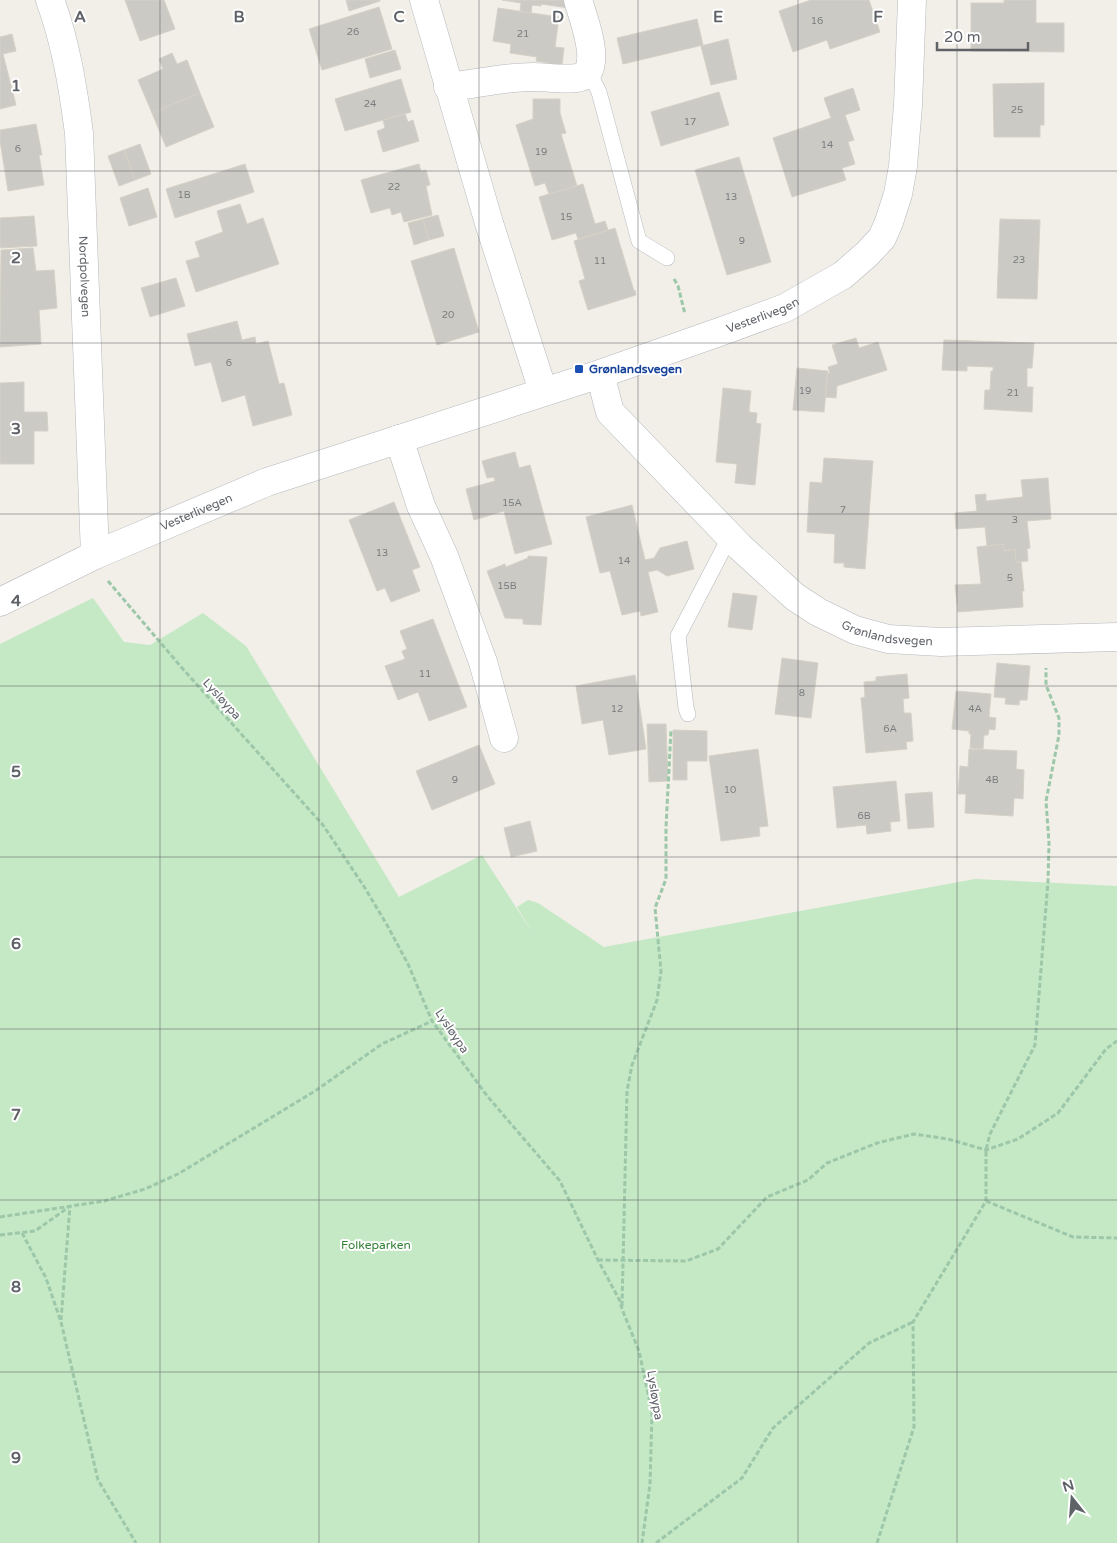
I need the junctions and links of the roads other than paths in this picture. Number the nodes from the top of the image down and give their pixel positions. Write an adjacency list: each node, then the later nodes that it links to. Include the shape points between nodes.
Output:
1 (50, 0): 12 (street, Nordpolvegen, via 73,85 79,133)
2 (424, 0): 6 (street)
3 (578, 0): 5 (street, via 591,54 588,72)
4 (912, 0): 8 (street, Vesterlivegen, via 903,166 898,194 882,238 842,275 785,308)
5 (584, 76): 6 (street, via 510,78); 7 (lane, via 594,82 598,92 639,242)
6 (448, 87): 9 (street)
7 (666, 258)
8 (600, 374): 9 (street, Vesterlivegen); 11 (street, Grønlandsvegen, via 610,412)
9 (543, 391): 10 (street, Vesterlivegen)
10 (399, 439): 12 (street, Vesterlivegen, via 266,482); 16 (street, via 421,506 444,556 483,662)
11 (730, 536): 14 (street, Grønlandsvegen, via 795,598 855,630 888,639 941,642); 15 (lane, via 678,636)
12 (95, 555): 13 (street, Vesterlivegen)
13 (0, 602)
14 (1113, 637)
15 (687, 711)
16 (504, 738)

